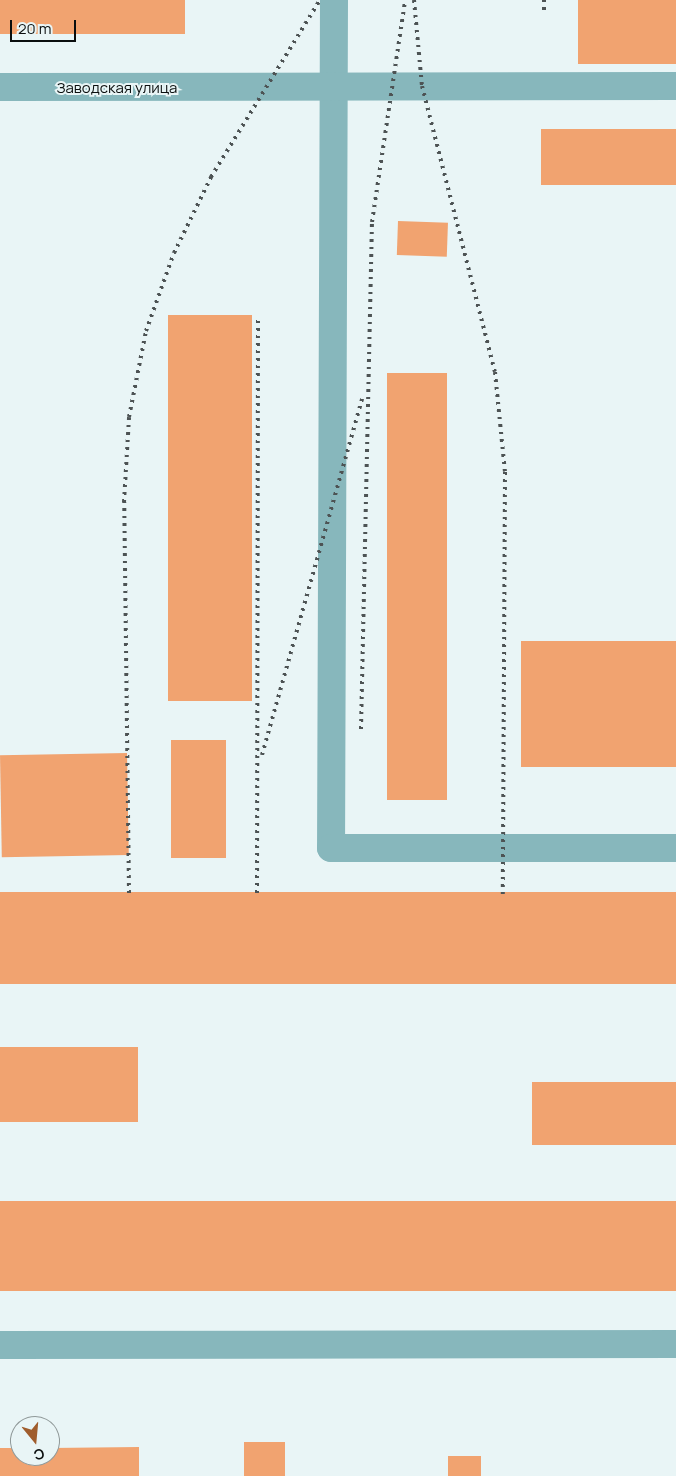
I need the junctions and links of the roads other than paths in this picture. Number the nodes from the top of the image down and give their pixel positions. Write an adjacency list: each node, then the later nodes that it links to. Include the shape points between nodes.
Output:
1 (334, 0): 2 (street)
2 (335, 85): 3 (street, Заводская улица); 4 (street, Заводская улица, via 233,89); 5 (street, via 331,848)
3 (676, 86)
4 (0, 87)
5 (676, 848)
6 (676, 1344): 7 (street)
7 (0, 1346)

